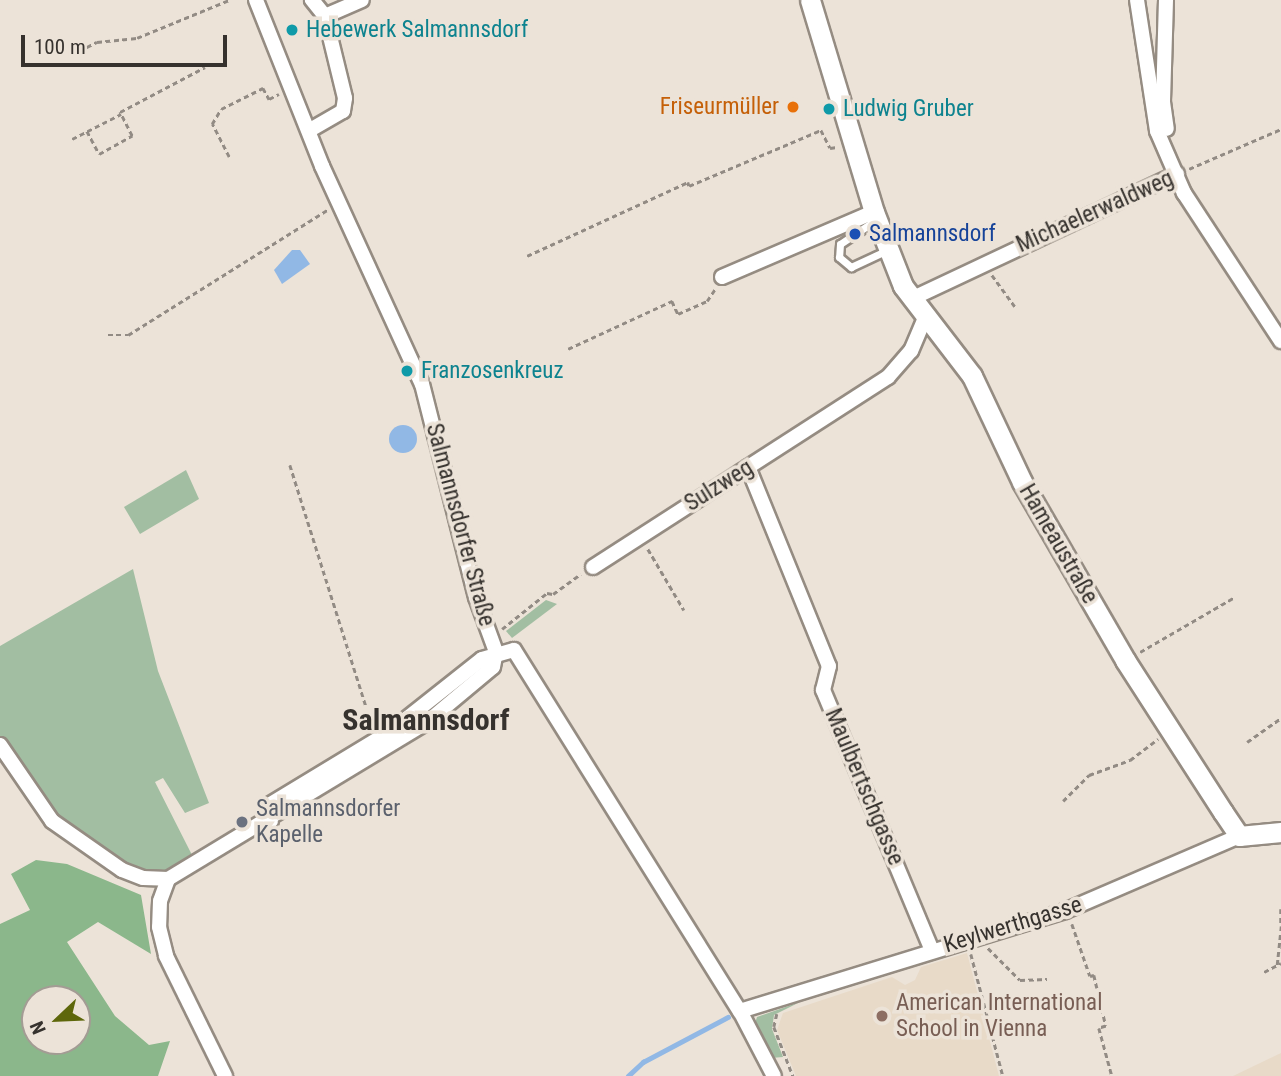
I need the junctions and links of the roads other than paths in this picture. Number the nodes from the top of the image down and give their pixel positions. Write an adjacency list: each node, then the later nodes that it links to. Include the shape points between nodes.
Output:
1 (312, 0): 7 (street)
2 (362, 0): 7 (street)
3 (810, 0): 10 (main road, Hameaustraße)
4 (1137, 0): 9 (street, via 1157,131)
5 (1166, 0): 9 (street, via 1163,102)
6 (259, 1): 8 (street, Salmannsdorfer Straße)
7 (325, 16): 8 (street, via 345,98 343,111)
8 (310, 130): 18 (street, Salmannsdorfer Straße, via 422,384 476,597)
9 (1177, 174): 13 (street, Michaelerwaldweg); 15 (street, via 1205,228)
10 (875, 216): 11 (main road, Hameaustraße); 11 (lane, via 840,244 839,257 851,267); 12 (street)
11 (887, 250): 13 (main road, Hameaustraße)
12 (723, 277)
13 (911, 299): 14 (main road, Hameaustraße)
14 (926, 315): 16 (street, Sulzweg, via 911,351 888,377); 21 (main road, Hameaustraße, via 981,390 1017,472 1125,660)
15 (1281, 341)
16 (748, 467): 17 (street, Sulzweg); 23 (street, Maulbertschgasse, via 829,666 823,690)
17 (593, 567)
18 (496, 652): 22 (street, via 383,744 264,808 271,821); 24 (street, Salmannsdorfer Straße, via 514,650)
19 (0, 745): 22 (street, via 52,821 122,870 143,878)
20 (1281, 832): 21 (main road, Keylwerthgasse)
21 (1239, 836): 23 (street, Keylwerthgasse, via 1063,911)
22 (168, 879): 25 (street, via 160,901 159,927 166,956)
23 (932, 950): 24 (street, Keylwerthgasse)
24 (740, 1011): 26 (street, Salmannsdorfer Straße)
25 (225, 1076)
26 (774, 1076)

